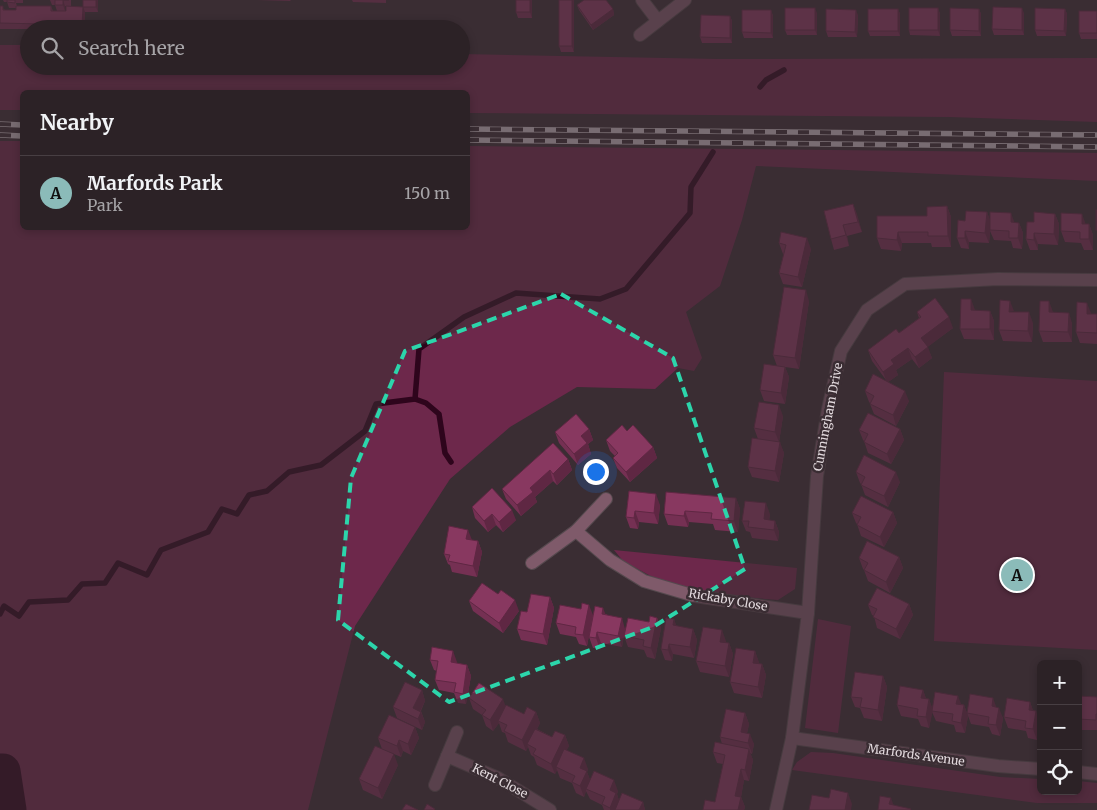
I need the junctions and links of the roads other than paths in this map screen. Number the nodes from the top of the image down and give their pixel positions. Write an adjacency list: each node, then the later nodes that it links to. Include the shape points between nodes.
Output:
1 (642, 0): 3 (street)
2 (685, 0): 3 (street)
3 (658, 22): 4 (street)
4 (640, 35)
5 (1097, 280): 9 (street, Cunningham Drive, via 998,279 905,284 867,310 841,351 828,409 816,476)
6 (606, 499): 7 (street)
7 (576, 531): 8 (street); 9 (street, Rickaby Close, via 610,560 644,581 695,596)
8 (532, 564)
9 (808, 613): 11 (street, Cunningham Drive)
10 (456, 732): 12 (street)
11 (792, 738): 13 (street, Marfords Avenue); 18 (street, Cunningham Drive)
12 (447, 756): 16 (street); 17 (street, Kent Close, via 498,778)
13 (1037, 769)
14 (1082, 772): 15 (street)
15 (1097, 774)
16 (435, 784)
17 (550, 810)
18 (776, 810)

